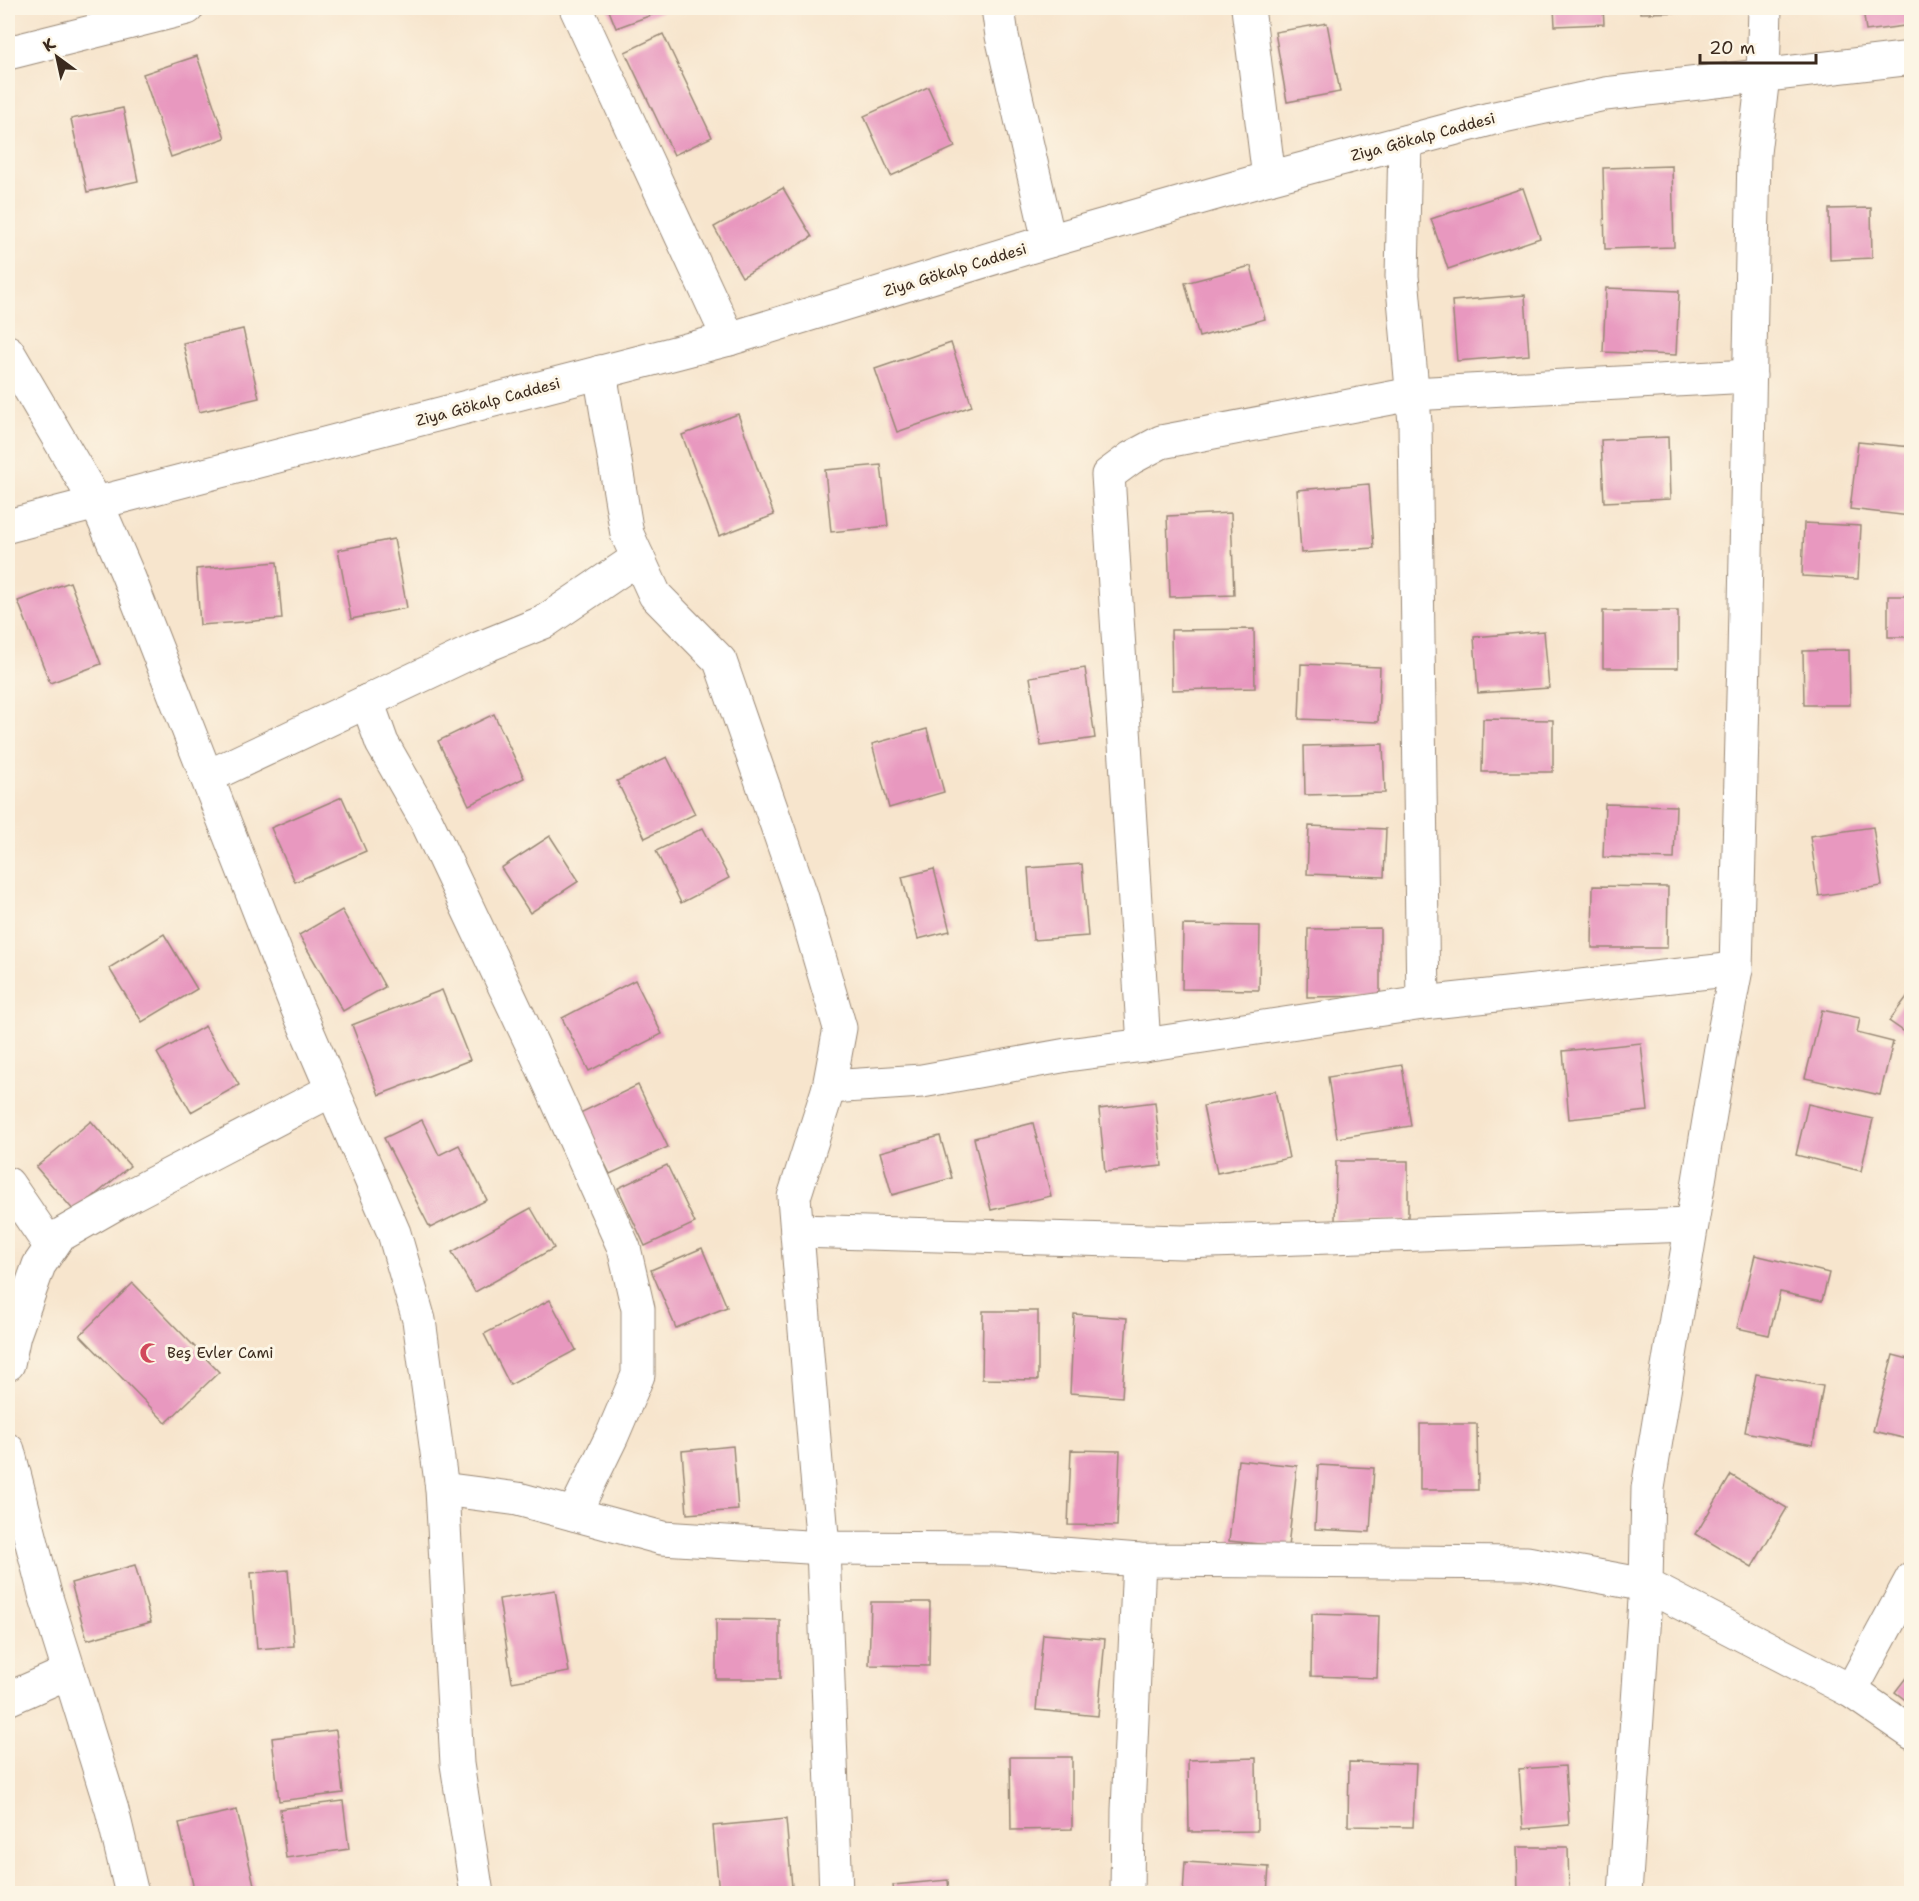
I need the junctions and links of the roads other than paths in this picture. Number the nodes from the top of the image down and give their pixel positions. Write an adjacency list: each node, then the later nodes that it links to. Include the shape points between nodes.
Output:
1 (187, 8): 6 (street)
2 (576, 8): 12 (street)
3 (998, 8): 11 (street)
4 (1248, 8): 10 (street)
5 (1765, 8): 8 (street)
6 (8, 53)
7 (1911, 58): 8 (street, Ziya Gökalp Caddesi)
8 (1762, 76): 9 (street, Ziya Gökalp Caddesi, via 1605,94 1490,118); 15 (street, via 1754,153)
9 (1405, 142): 10 (street, Ziya Gökalp Caddesi); 16 (street, via 1402,276)
10 (1269, 178): 11 (street, Ziya Gökalp Caddesi)
11 (1049, 241): 12 (street, Ziya Gökalp Caddesi)
12 (729, 339): 14 (street, Ziya Gökalp Caddesi)
13 (8, 352): 17 (street)
14 (600, 372): 17 (street, Ziya Gökalp Caddesi); 19 (street, via 627,534)
15 (1750, 376): 16 (street); 22 (street)
16 (1412, 394): 23 (street); 24 (street, via 1161,442 1108,475)
17 (96, 504): 18 (street, Ziya Gökalp Caddesi); 21 (street)
18 (8, 526)
19 (638, 558): 20 (street, via 544,622); 25 (street, via 655,595 720,661 801,896 840,1028)
20 (367, 701): 21 (street); 34 (street, via 382,743 426,820 624,1248 638,1309 639,1375)
21 (207, 777): 26 (street)
22 (1736, 969): 23 (street); 28 (street)
23 (1423, 1003): 24 (street)
24 (1144, 1046): 25 (street, via 1067,1055 922,1081)
25 (829, 1087): 29 (street, via 794,1197)
26 (332, 1090): 30 (street, via 119,1202 59,1236); 33 (street, via 394,1233 419,1320)
27 (8, 1184): 30 (street)
28 (1692, 1225): 29 (street, via 1182,1242); 38 (street, via 1648,1488)
29 (797, 1231): 35 (street)
30 (51, 1247): 31 (street, via 39,1265)
31 (8, 1364)
32 (8, 1450): 39 (street)
33 (442, 1489): 34 (street, via 518,1499); 44 (street, via 457,1764)
34 (574, 1514): 35 (street, via 662,1538)
35 (823, 1548): 36 (street, via 999,1549); 45 (street)
36 (1139, 1560): 38 (street, via 1527,1563); 46 (street)
37 (1911, 1578): 40 (street)
38 (1646, 1585): 40 (street); 47 (street)
39 (69, 1672): 41 (street); 43 (street, via 112,1810)
40 (1851, 1691): 42 (street)
41 (8, 1699)
42 (1911, 1732)
43 (132, 1893)
44 (477, 1893)
45 (836, 1893)
46 (1127, 1893)
47 (1625, 1893)

